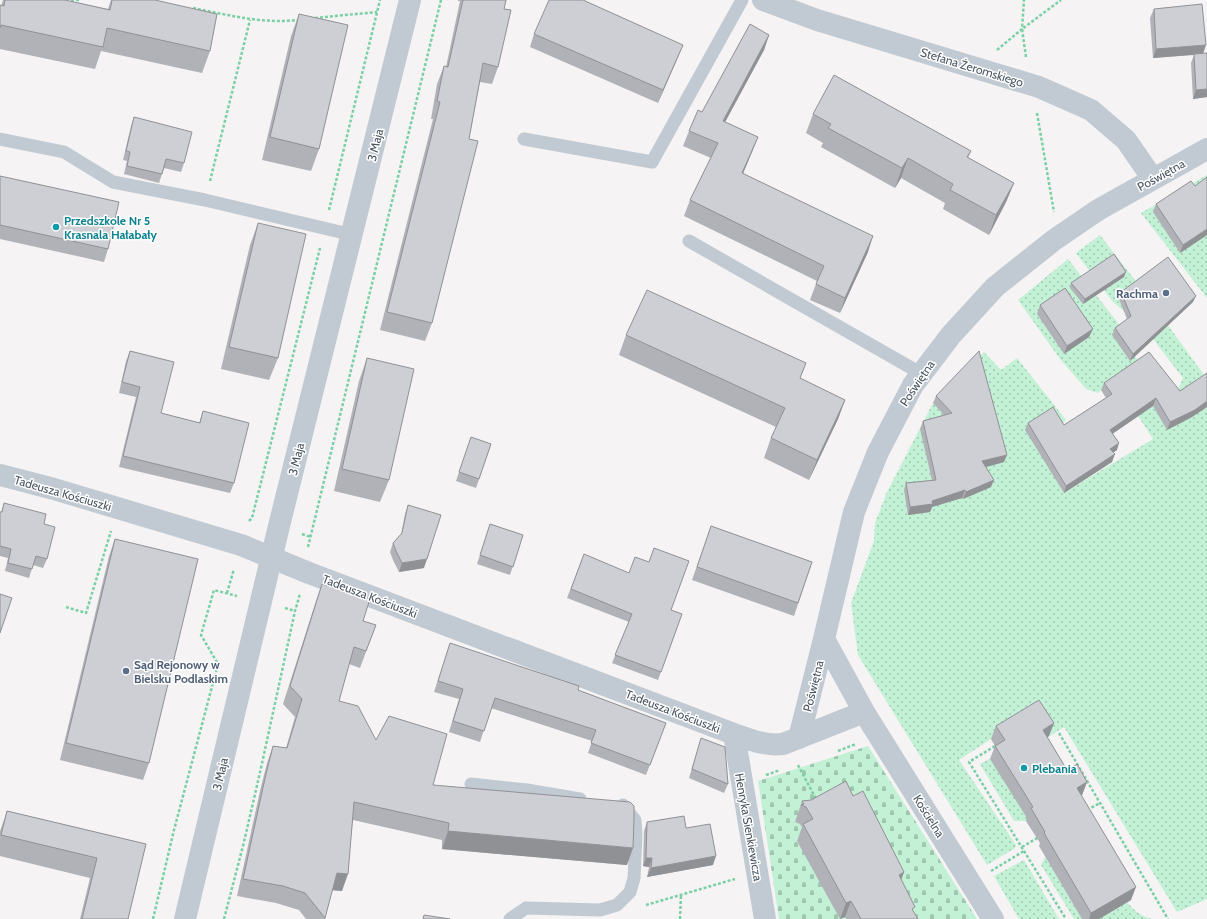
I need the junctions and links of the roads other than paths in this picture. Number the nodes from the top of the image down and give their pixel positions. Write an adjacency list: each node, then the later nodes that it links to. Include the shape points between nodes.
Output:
1 (410, 0): 8 (street, 3 Maja)
2 (742, 0): 5 (lane, via 652,162)
3 (763, 0): 7 (street, Stefana Żeromskiego, via 817,20 1039,86 1091,110 1126,140)
4 (0, 139): 8 (lane, via 64,152 113,182 205,200)
5 (524, 139)
6 (1207, 149): 7 (street, Poświętna)
7 (1153, 179): 10 (street, Poświętna, via 1098,210 1054,240 995,287 951,335)
8 (353, 235): 12 (street, 3 Maja)
9 (689, 241): 10 (lane)
10 (922, 374): 13 (street, Poświętna, via 913,385 878,452 854,512)
11 (0, 475): 12 (street, Tadeusza Kościuszki, via 241,545)
12 (272, 557): 15 (street, Tadeusza Kościuszki, via 307,583); 20 (street, 3 Maja)
13 (824, 639): 14 (street, Kościelna); 16 (street, Poświętna)
14 (864, 712): 16 (street); 23 (street, Kościelna)
15 (734, 734): 16 (street, via 771,745); 22 (street, Henryka Sienkiewicza)
16 (799, 738)
17 (471, 784): 18 (lane)
18 (590, 800)
19 (613, 802): 21 (lane, via 621,803 635,820 634,878 630,892 617,905 600,910 526,908)
20 (185, 919)
21 (510, 919)
22 (765, 919)
23 (993, 919)

